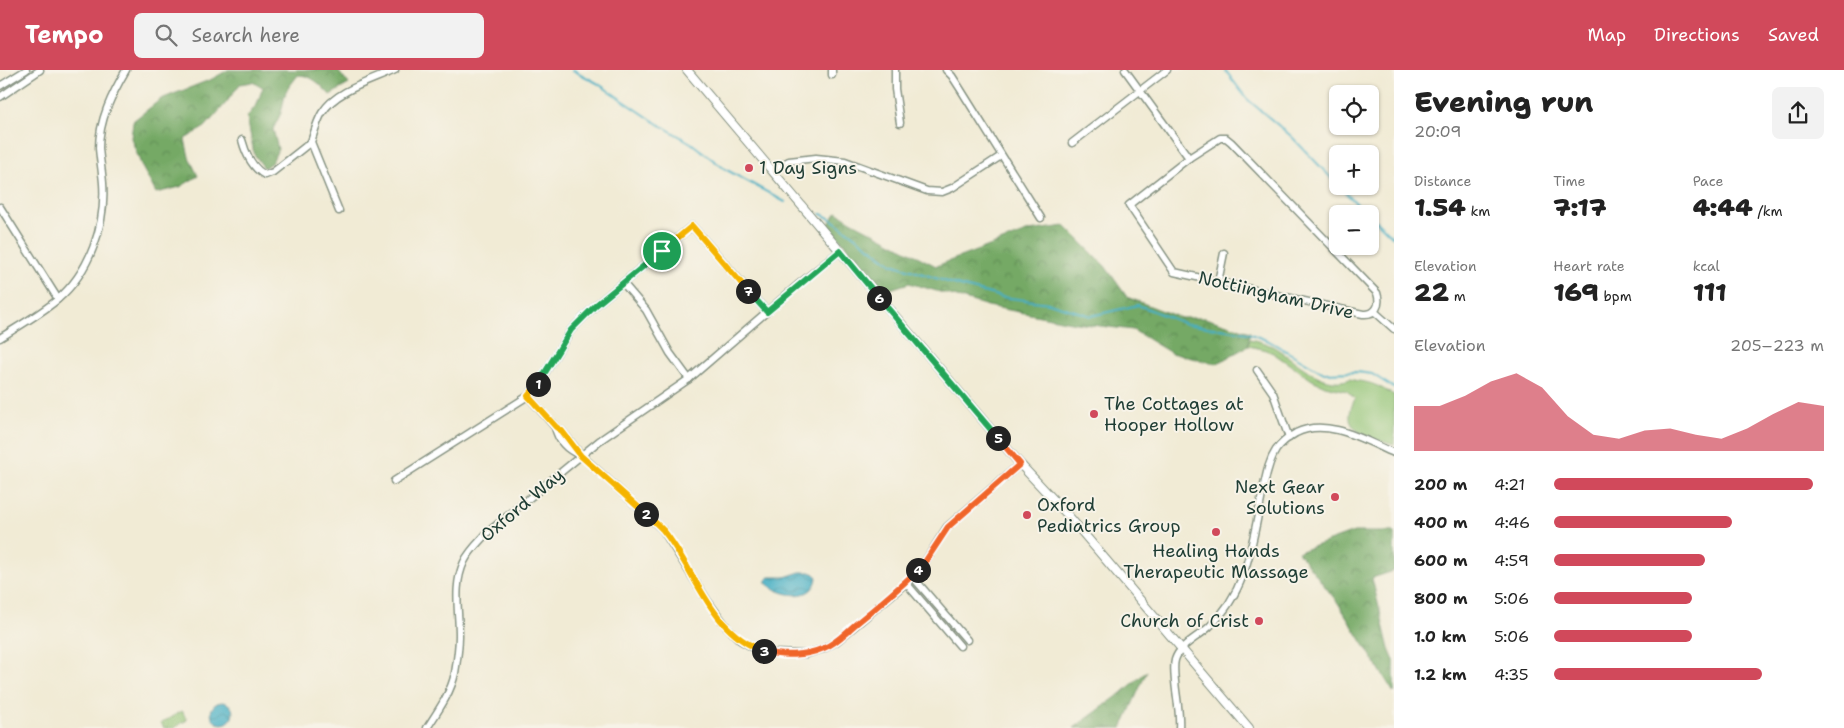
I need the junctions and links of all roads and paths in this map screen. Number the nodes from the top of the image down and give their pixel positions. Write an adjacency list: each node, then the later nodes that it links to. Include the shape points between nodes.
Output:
1 (26, 70): 10 (street)
2 (40, 70): 12 (street)
3 (126, 70): 27 (street, via 106,108 102,124 99,146 103,196 100,228 84,265)
4 (395, 70): 15 (street, via 348,91 330,103)
5 (687, 70): 19 (street)
6 (895, 70): 13 (street)
7 (946, 70): 17 (street)
8 (1125, 70): 11 (street)
9 (1167, 70): 11 (street)
10 (0, 86)
11 (1139, 91): 16 (street); 18 (street)
12 (0, 96)
13 (900, 123)
14 (242, 140): 15 (street, via 245,153 257,171 265,175)
15 (311, 142): 21 (street)
16 (1072, 143)
17 (1000, 156): 19 (street, via 942,192 927,190 844,161 816,158 789,161); 22 (street)
18 (1188, 158): 25 (street, Nottiingham Drive, via 1128,205 1174,272); 29 (street, Nottiingham Drive, via 1220,138 1231,142 1377,293 1378,306)
19 (772, 170): 23 (street)
20 (0, 207): 27 (street)
21 (339, 211)
22 (1041, 218)
23 (840, 251): 28 (street, Oxford Way); 38 (street)
24 (1224, 253): 25 (street)
25 (1218, 282): 29 (street, Nottiingham Drive, via 1363,314)
26 (623, 283): 28 (street, via 692,226); 33 (street, via 646,310); 34 (street, via 571,330)
27 (58, 299): 31 (street)
28 (767, 312): 33 (street, Oxford Way)
29 (1374, 312): 30 (street)
30 (1394, 328)
31 (0, 338)
32 (1257, 370): 35 (street, via 1273,393)
33 (689, 379): 37 (street, Oxford Way)
34 (528, 396): 37 (street); 39 (street)
35 (1289, 438): 36 (street, via 1310,429 1324,428); 44 (street, via 1276,450 1269,465 1247,561 1236,589 1220,615)
36 (1394, 453)
37 (581, 456): 41 (street, via 663,530 726,626 754,648 789,654 823,649); 45 (street, Oxford Way, via 488,532 464,561 458,578 459,634 455,676)
38 (1020, 464): 40 (street, via 948,527); 44 (street, via 1066,513)
39 (394, 481)
40 (912, 576): 41 (street); 42 (street)
41 (906, 583): 43 (street)
42 (967, 640)
43 (960, 646)
44 (1181, 649): 46 (street, via 1174,667); 47 (street)
45 (427, 728)
46 (1179, 728)
47 (1249, 728)

